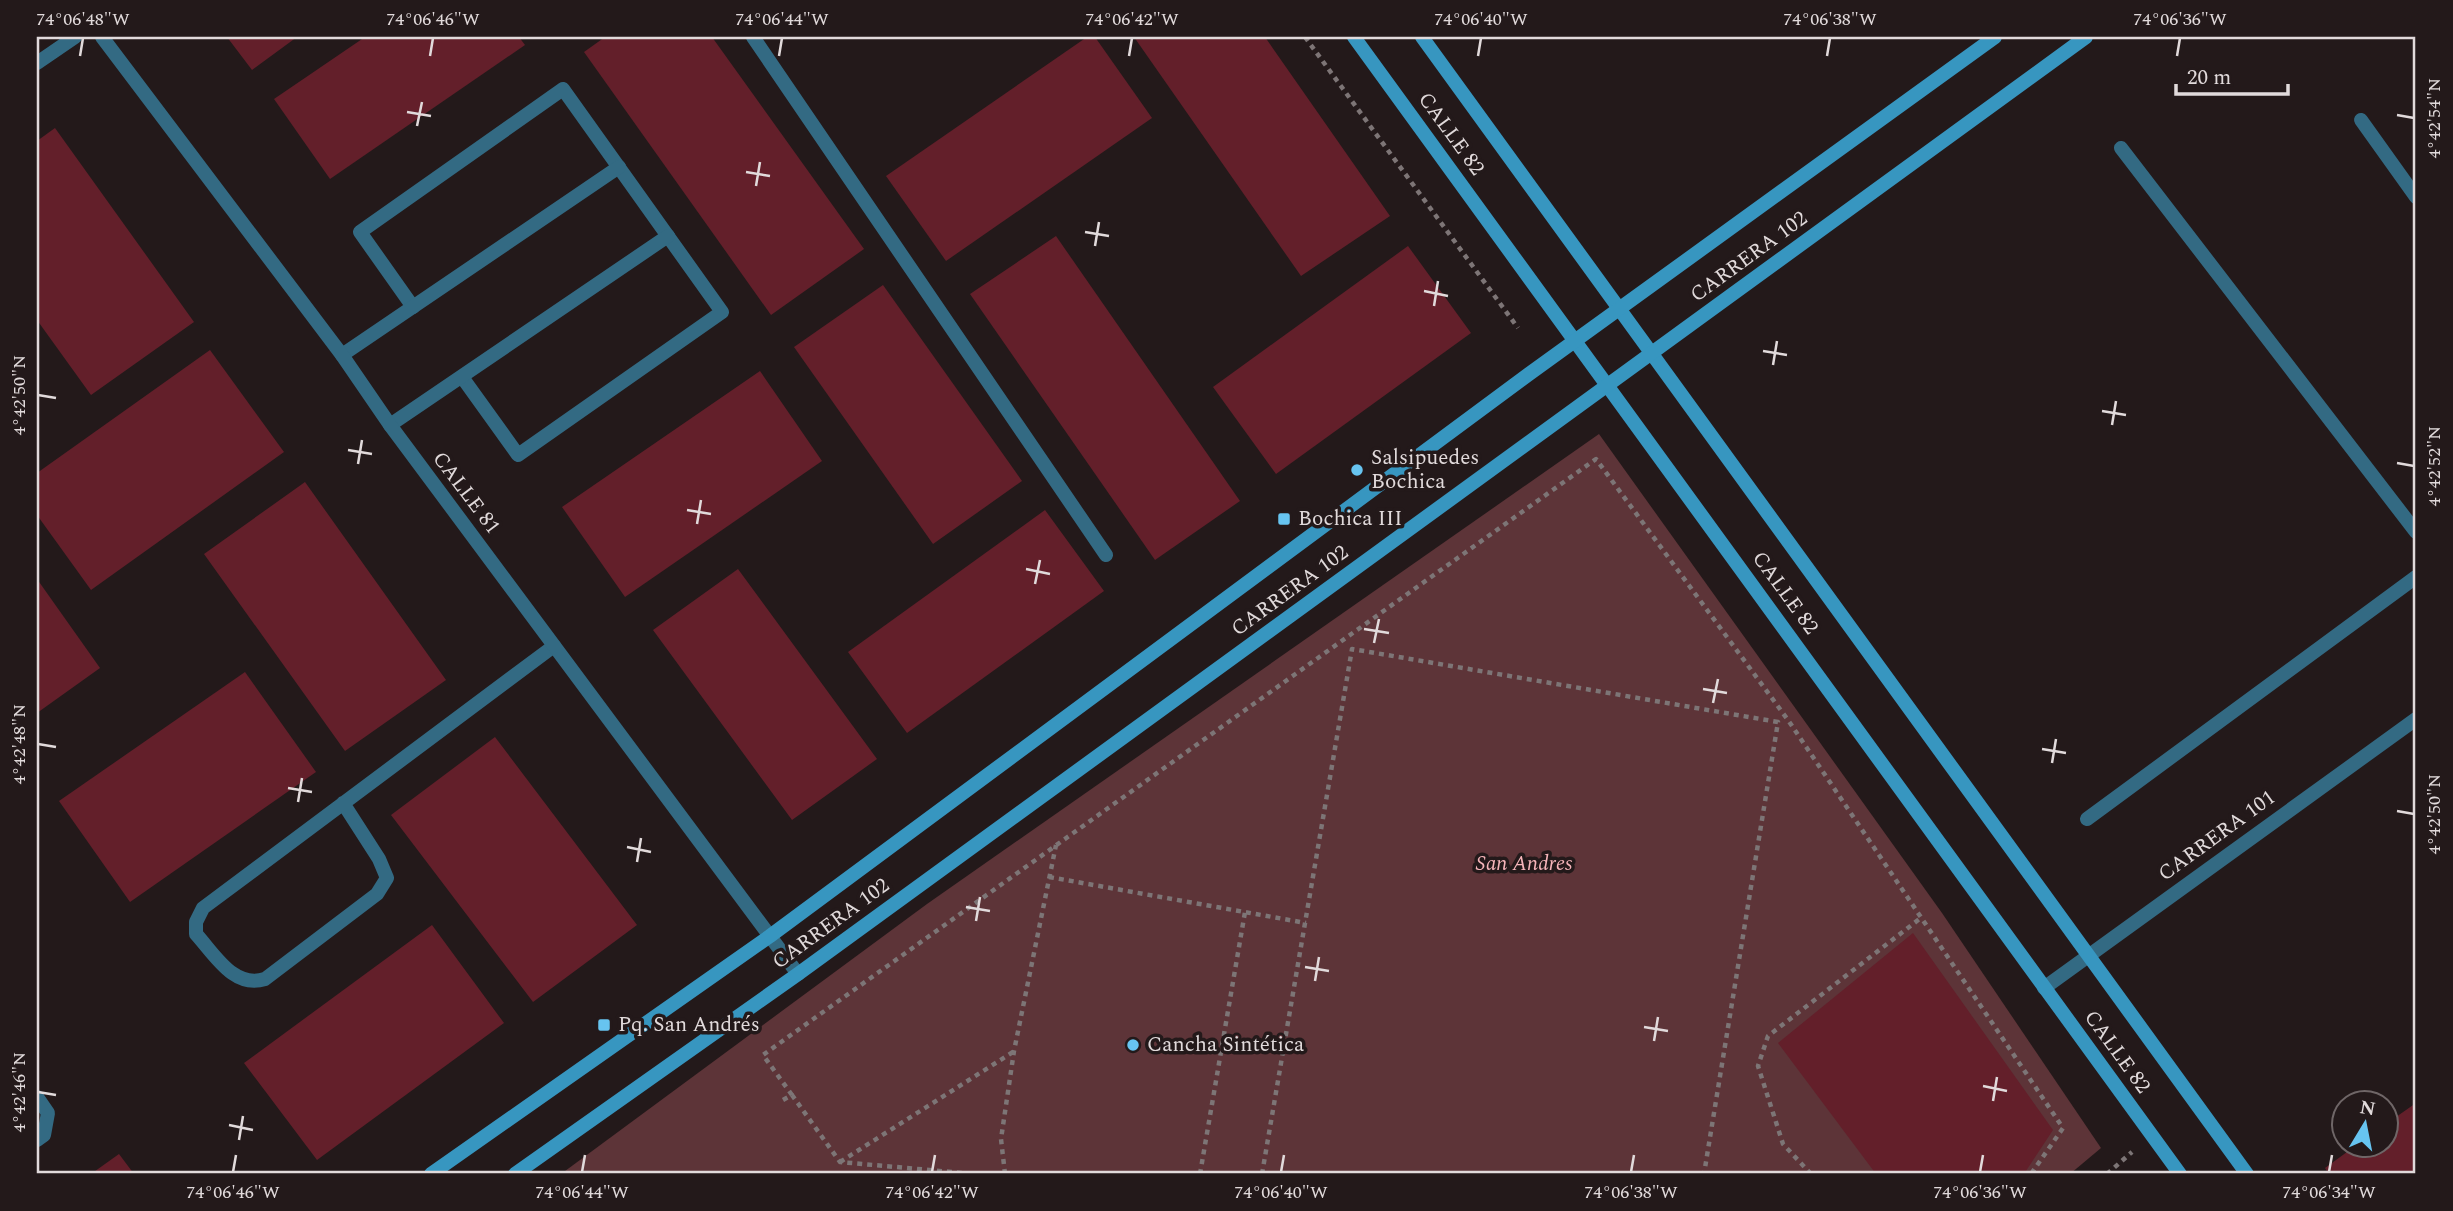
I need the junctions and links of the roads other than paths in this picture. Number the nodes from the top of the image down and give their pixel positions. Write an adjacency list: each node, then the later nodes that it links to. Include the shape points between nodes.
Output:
1 (75, 37): 8 (street)
2 (102, 37): 18 (street, CALLE 81)
3 (752, 37): 23 (street)
4 (1354, 37): 16 (street, CALLE 82)
5 (1422, 37): 15 (street, CALLE 82)
6 (1995, 37): 15 (street, CARRERA 102)
7 (2086, 37): 17 (street, CARRERA 102)
8 (37, 63)
9 (2361, 120): 12 (street)
10 (2121, 148): 22 (street)
11 (619, 167): 13 (street); 14 (street); 14 (street, via 563,89 360,232)
12 (2416, 197)
13 (668, 236): 19 (street); 19 (street, via 722,312 518,456)
14 (413, 307): 18 (street)
15 (1620, 309): 16 (street, CARRERA 102); 17 (street, CALLE 82)
16 (1576, 340): 20 (street, CALLE 82); 29 (street, CARRERA 102)
17 (1653, 354): 20 (street, CARRERA 102); 30 (street, CALLE 82)
18 (342, 355): 21 (street, CALLE 81)
19 (462, 377): 21 (street)
20 (1609, 385): 31 (street, CARRERA 102); 32 (street, CALLE 82)
21 (390, 425): 25 (street, CALLE 81)
22 (2416, 532)
23 (1106, 555)
24 (2416, 577): 28 (street)
25 (554, 646): 27 (street); 29 (street, CALLE 81)
26 (2416, 719): 30 (street, CARRERA 101)
27 (343, 803): 27 (street, via 387,878 377,894 265,979 252,983 238,979 196,934 203,908)
28 (2087, 819)
29 (770, 936): 31 (street, CALLE 81); 35 (street, CARRERA 102)
30 (2088, 954): 32 (street, CARRERA 101); 38 (street, CALLE 82)
31 (798, 974): 36 (street, CARRERA 102)
32 (2044, 988): 37 (street, CALLE 82)
33 (37, 1097): 34 (street, via 48,1113 44,1135)
34 (37, 1140)
35 (431, 1174)
36 (515, 1174)
37 (2180, 1174)
38 (2247, 1174)

